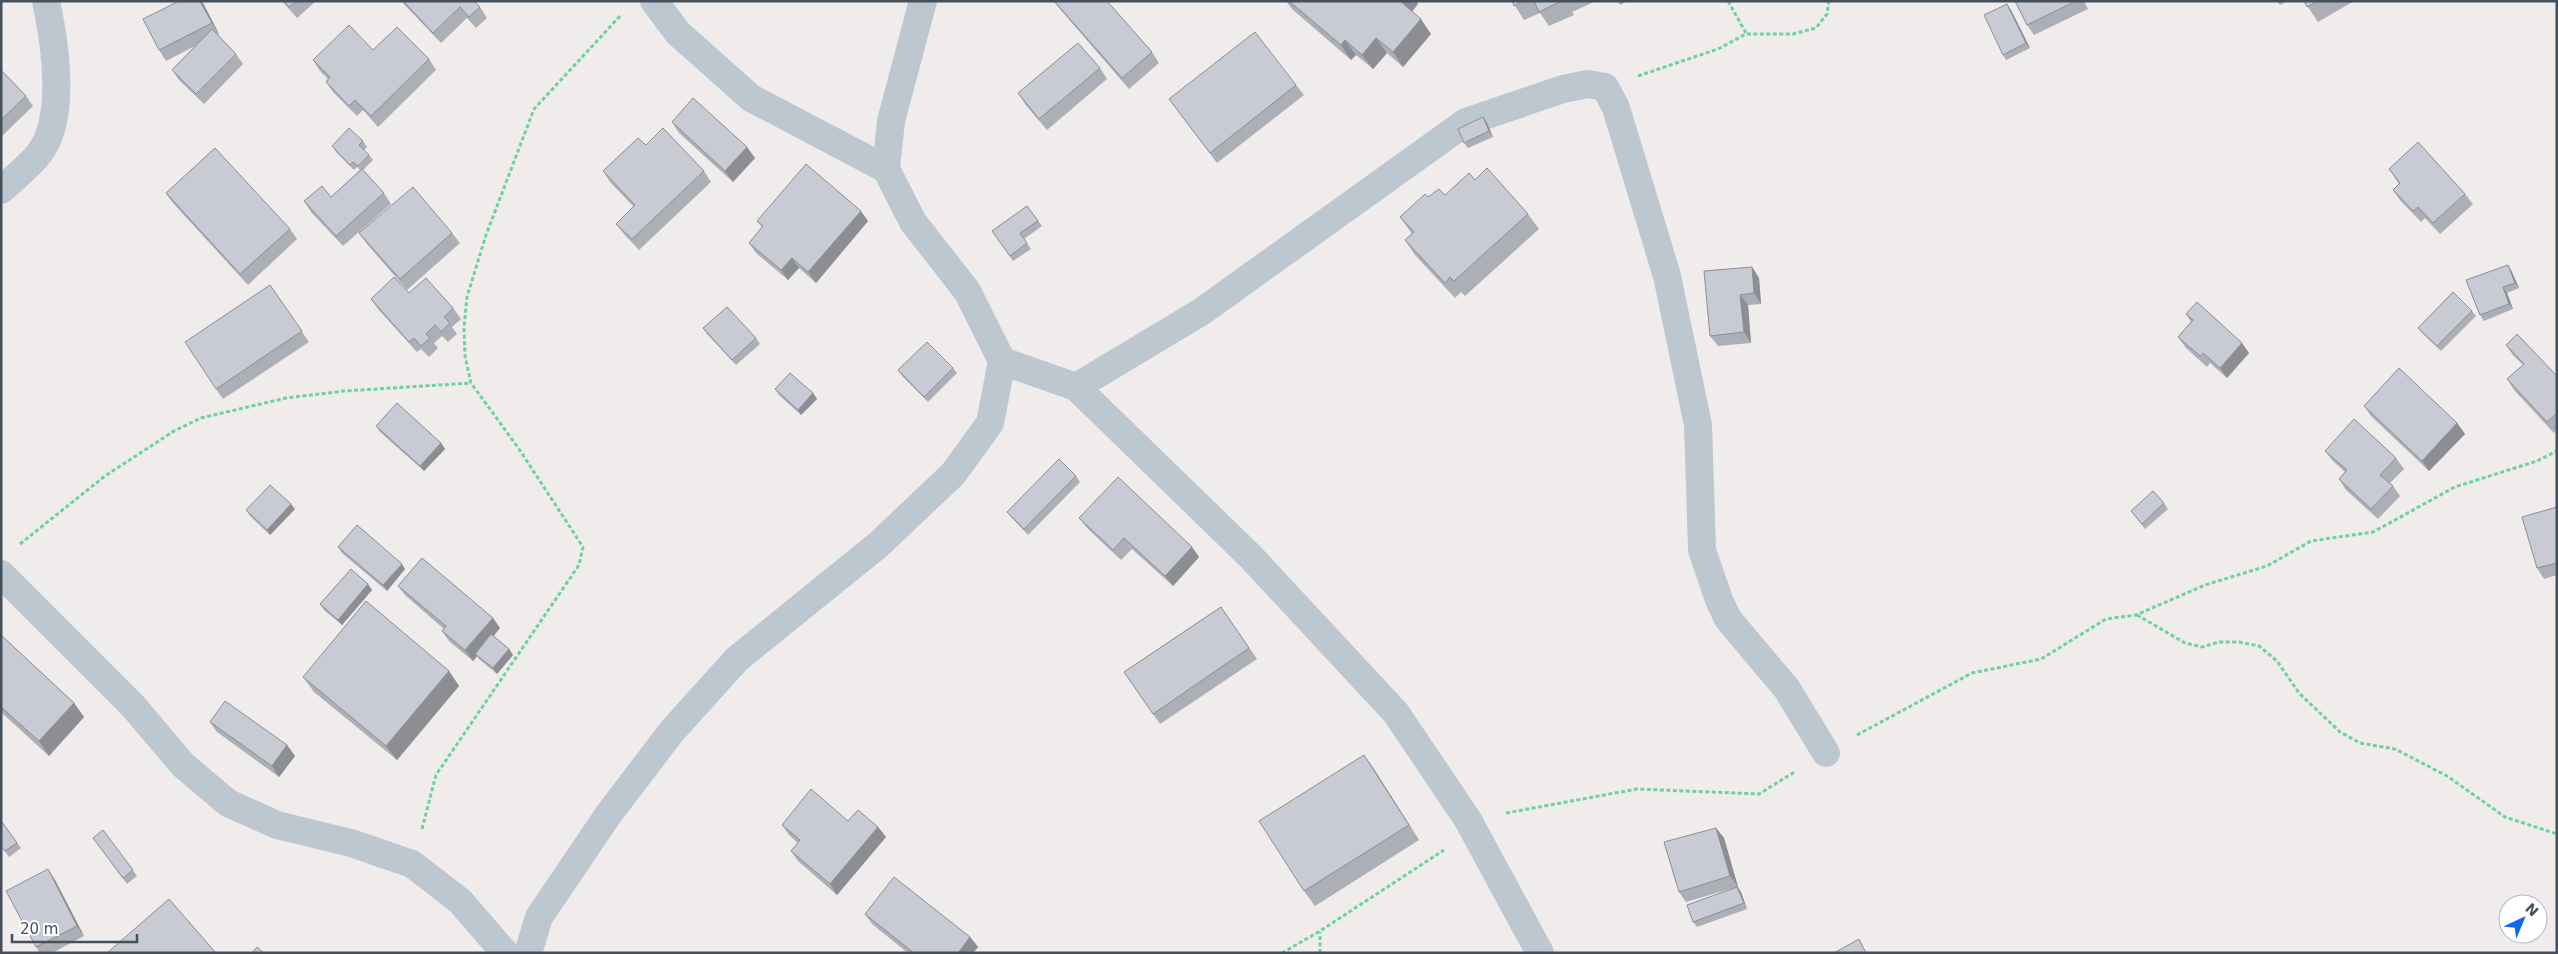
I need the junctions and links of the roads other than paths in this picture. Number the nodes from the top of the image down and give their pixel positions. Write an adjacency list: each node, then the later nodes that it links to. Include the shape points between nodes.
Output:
1 (46, 1): 5 (street, via 56,72 53,128 39,154)
2 (654, 1): 4 (street, via 678,33 751,98)
3 (923, 1): 4 (street, via 891,121)
4 (886, 169): 6 (street, via 913,222 967,291)
5 (1, 190)
6 (1002, 361): 7 (street); 11 (street, via 990,423 953,474 878,545 737,660 672,731 608,815 539,917)
7 (1076, 387): 9 (street, via 1201,312 1466,122 1562,89 1588,84 1605,87 1616,108 1668,276 1698,425 1702,550 1728,619 1787,690); 12 (street, via 1250,556 1396,714 1471,826)
8 (1, 574): 10 (street, via 133,706 183,765 228,803 277,825 351,843 412,864 460,902)
9 (1826, 752)
10 (505, 953)
11 (528, 953)
12 (1540, 953)

